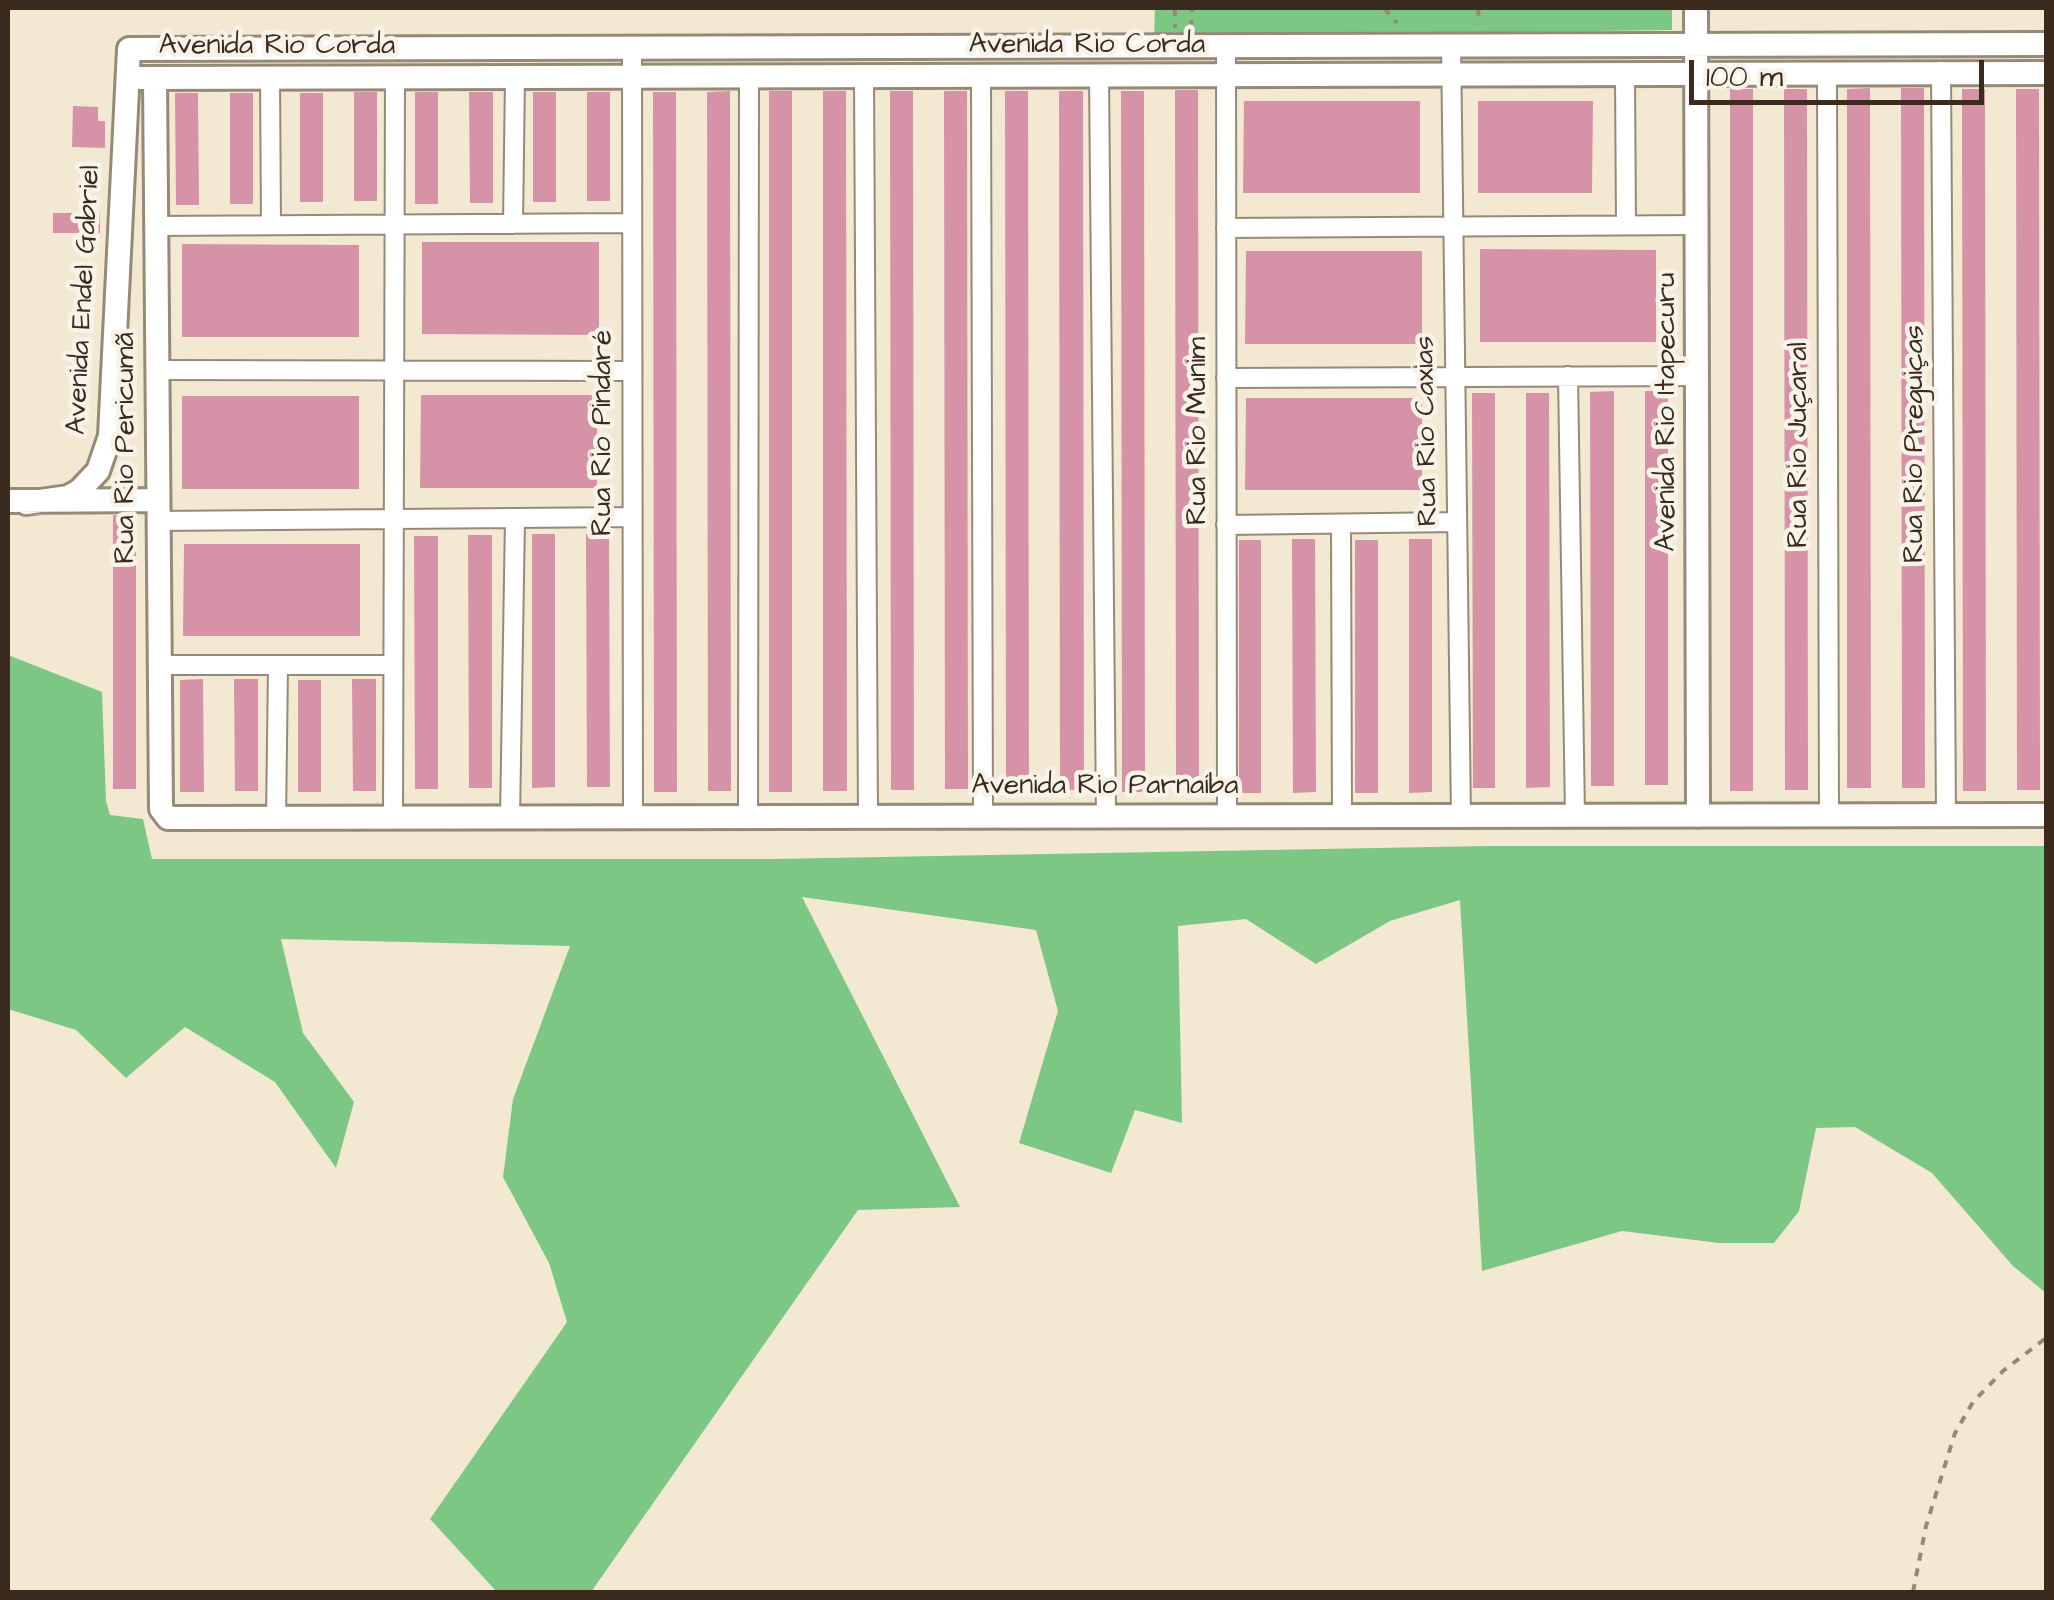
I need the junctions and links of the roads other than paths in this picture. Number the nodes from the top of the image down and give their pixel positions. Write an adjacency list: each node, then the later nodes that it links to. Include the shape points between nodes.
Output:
1 (1696, 8): 2 (street, Avenida Rio Itapecuru)
2 (1697, 43): 3 (street, Avenida Rio Corda); 4 (street, Avenida Rio Corda); 9 (street, Avenida Rio Itapecuru)
3 (1452, 44): 5 (street, Avenida Rio Corda); 18 (street, Rua Rio Caxias)
4 (2046, 44)
5 (1226, 46): 6 (street, Avenida Rio Corda); 17 (street, Rua Rio Munim)
6 (632, 48): 7 (street, Avenida Rio Corda); 22 (street, Rua Rio Pindaré)
7 (129, 49): 23 (street, Avenida Endel Gabriel)
8 (1941, 72): 10 (street, Avenida Rio Corda); 11 (street, Avenida Rio Corda); 59 (street, Rua Rio Preguiças)
9 (1698, 73): 10 (street, Avenida Rio Corda); 12 (street, Avenida Rio Corda); 30 (street, Avenida Rio Itapecuru)
10 (1826, 73): 58 (street, Rua Rio Juçaral)
11 (2046, 73)
12 (1625, 75): 18 (street, Avenida Rio Corda); 29 (street)
13 (749, 76): 14 (street, Avenida Rio Corda); 22 (street, Avenida Rio Corda); 67 (street)
14 (864, 76): 15 (street, Avenida Rio Corda); 68 (street)
15 (981, 76): 16 (street, Avenida Rio Corda); 60 (street)
16 (1099, 76): 17 (street, Avenida Rio Corda); 61 (street)
17 (1226, 76): 18 (street, Avenida Rio Corda); 33 (street, Rua Rio Munim)
18 (1451, 76): 32 (street, Rua Rio Caxias)
19 (270, 77): 20 (street, Avenida Rio Corda); 24 (street, Avenida Rio Corda); 28 (street)
20 (395, 77): 21 (street, Avenida Rio Corda); 26 (street)
21 (516, 77): 22 (street, Avenida Rio Corda); 27 (street)
22 (631, 77): 25 (street, Rua Rio Pindaré)
23 (127, 78): 24 (street, Avenida Rio Corda); 41 (street, Avenida Endel Gabriel, via 110,436 98,471 79,491)
24 (155, 78): 31 (street, Rua Rio Pericumã)
25 (631, 223): 27 (street); 36 (street, Rua Rio Pindaré)
26 (395, 224): 27 (street); 28 (street); 34 (street)
27 (513, 224)
28 (270, 225): 31 (street)
29 (1626, 225): 30 (street); 32 (street)
30 (1698, 225): 38 (street, Avenida Rio Itapecuru)
31 (156, 226): 35 (street, Rua Rio Pericumã)
32 (1453, 227): 33 (street); 39 (street, Rua Rio Caxias)
33 (1226, 228): 40 (street, Rua Rio Munim)
34 (394, 369): 35 (street); 36 (street); 44 (street)
35 (156, 370): 42 (street, Rua Rio Pericumã)
36 (632, 370): 43 (street, Rua Rio Pindaré)
37 (1568, 376): 38 (street); 39 (street); 56 (street)
38 (1699, 376): 57 (street, Avenida Rio Itapecuru)
39 (1455, 377): 40 (street); 46 (street, Rua Rio Caxias)
40 (1226, 378): 48 (street, Rua Rio Munim)
41 (17, 502): 42 (street)
42 (157, 511): 44 (street); 49 (street, Rua Rio Pericumã)
43 (632, 518): 45 (street); 66 (street, Rua Rio Pindaré)
44 (394, 520): 45 (street); 50 (street)
45 (515, 520): 65 (street)
46 (1457, 522): 47 (street); 55 (street, Rua Rio Caxias)
47 (1341, 524): 48 (street); 54 (street)
48 (1226, 525): 62 (street, Rua Rio Munim)
49 (159, 665): 51 (street); 53 (street, Rua Rio Pericumã)
50 (394, 665): 51 (street); 64 (street)
51 (278, 667): 63 (street)
52 (2046, 815): 59 (street, Avenida Rio Parnaíba)
53 (165, 816): 63 (street, Avenida Rio Parnaíba)
54 (1342, 816): 55 (street, Avenida Rio Parnaíba); 62 (street, Avenida Rio Parnaíba)
55 (1461, 816): 56 (street, Avenida Rio Parnaíba)
56 (1575, 816): 57 (street, Avenida Rio Parnaíba)
57 (1698, 816): 58 (street, Avenida Rio Parnaíba)
58 (1829, 816): 59 (street, Avenida Rio Parnaíba)
59 (1946, 816)
60 (984, 817): 61 (street, Avenida Rio Parnaíba); 68 (street, Avenida Rio Parnaíba)
61 (1106, 817): 62 (street, Avenida Rio Parnaíba)
62 (1227, 817)
63 (276, 818): 64 (street, Avenida Rio Parnaíba)
64 (393, 818): 65 (street, Avenida Rio Parnaíba)
65 (510, 818): 66 (street, Avenida Rio Parnaíba)
66 (632, 818): 67 (street, Avenida Rio Parnaíba)
67 (748, 818): 68 (street, Avenida Rio Parnaíba)
68 (868, 818)

